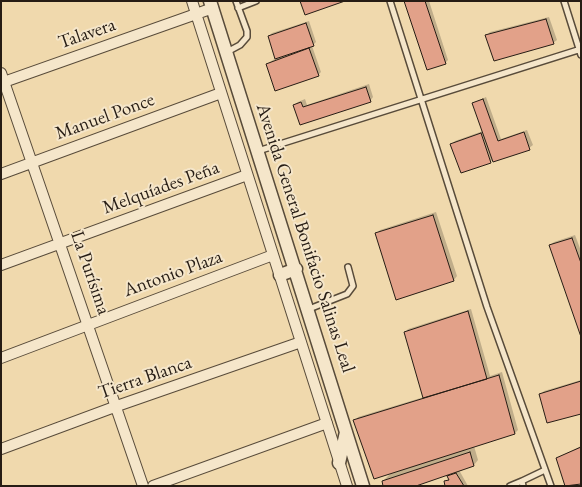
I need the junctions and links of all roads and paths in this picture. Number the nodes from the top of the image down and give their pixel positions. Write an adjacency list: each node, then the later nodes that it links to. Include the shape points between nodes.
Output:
1 (192, 1): 8 (street)
2 (236, 1): 7 (lane)
3 (256, 1): 7 (lane)
4 (390, 1): 13 (lane)
5 (564, 1): 9 (lane)
6 (212, 5): 8 (street, Talavera); 10 (street, Avenida General Bonifacio Salinas Leal)
7 (238, 8): 10 (lane, via 247,37)
8 (196, 14): 11 (street, Talavera); 12 (street)
9 (580, 51): 13 (lane)
10 (226, 52): 14 (street, Avenida General Bonifacio Salinas Leal)
11 (2, 79): 15 (street, La Purísima)
12 (221, 93): 15 (street, Manuel Ponce); 17 (street)
13 (422, 98): 14 (lane); 33 (lane, via 487,307)
14 (257, 151): 22 (street, Avenida General Bonifacio Salinas Leal)
15 (33, 162): 16 (street, Manuel Ponce); 18 (street, La Purísima)
16 (1, 174)
17 (247, 175): 18 (street, Melquíades Peña); 19 (street)
18 (60, 243): 20 (street, Melquíades Peña); 25 (street, La Purísima)
19 (273, 256): 23 (street); 25 (street, Antonio Plaza)
20 (1, 265)
21 (348, 267): 24 (lane, via 352,286 347,294)
22 (296, 269): 23 (street); 24 (street, Avenida General Bonifacio Salinas Leal)
23 (280, 276): 26 (street)
24 (308, 309): 30 (street, Avenida General Bonifacio Salinas Leal)
25 (89, 324): 27 (street, Antonio Plaza); 28 (street, La Purísima)
26 (301, 342): 28 (street, Tierra Blanca); 29 (street)
27 (1, 358)
28 (117, 406): 31 (street, Tierra Blanca); 35 (street, La Purísima)
29 (327, 423): 32 (street); 36 (street)
30 (346, 432): 32 (street); 38 (street, Avenida General Bonifacio Salinas Leal)
31 (1, 450)
32 (339, 463): 37 (street)
33 (545, 470): 34 (lane); 40 (lane)
34 (523, 483): 39 (lane)
35 (143, 486)
36 (153, 486)
37 (346, 486)
38 (363, 486)
39 (510, 486)
40 (551, 486)

